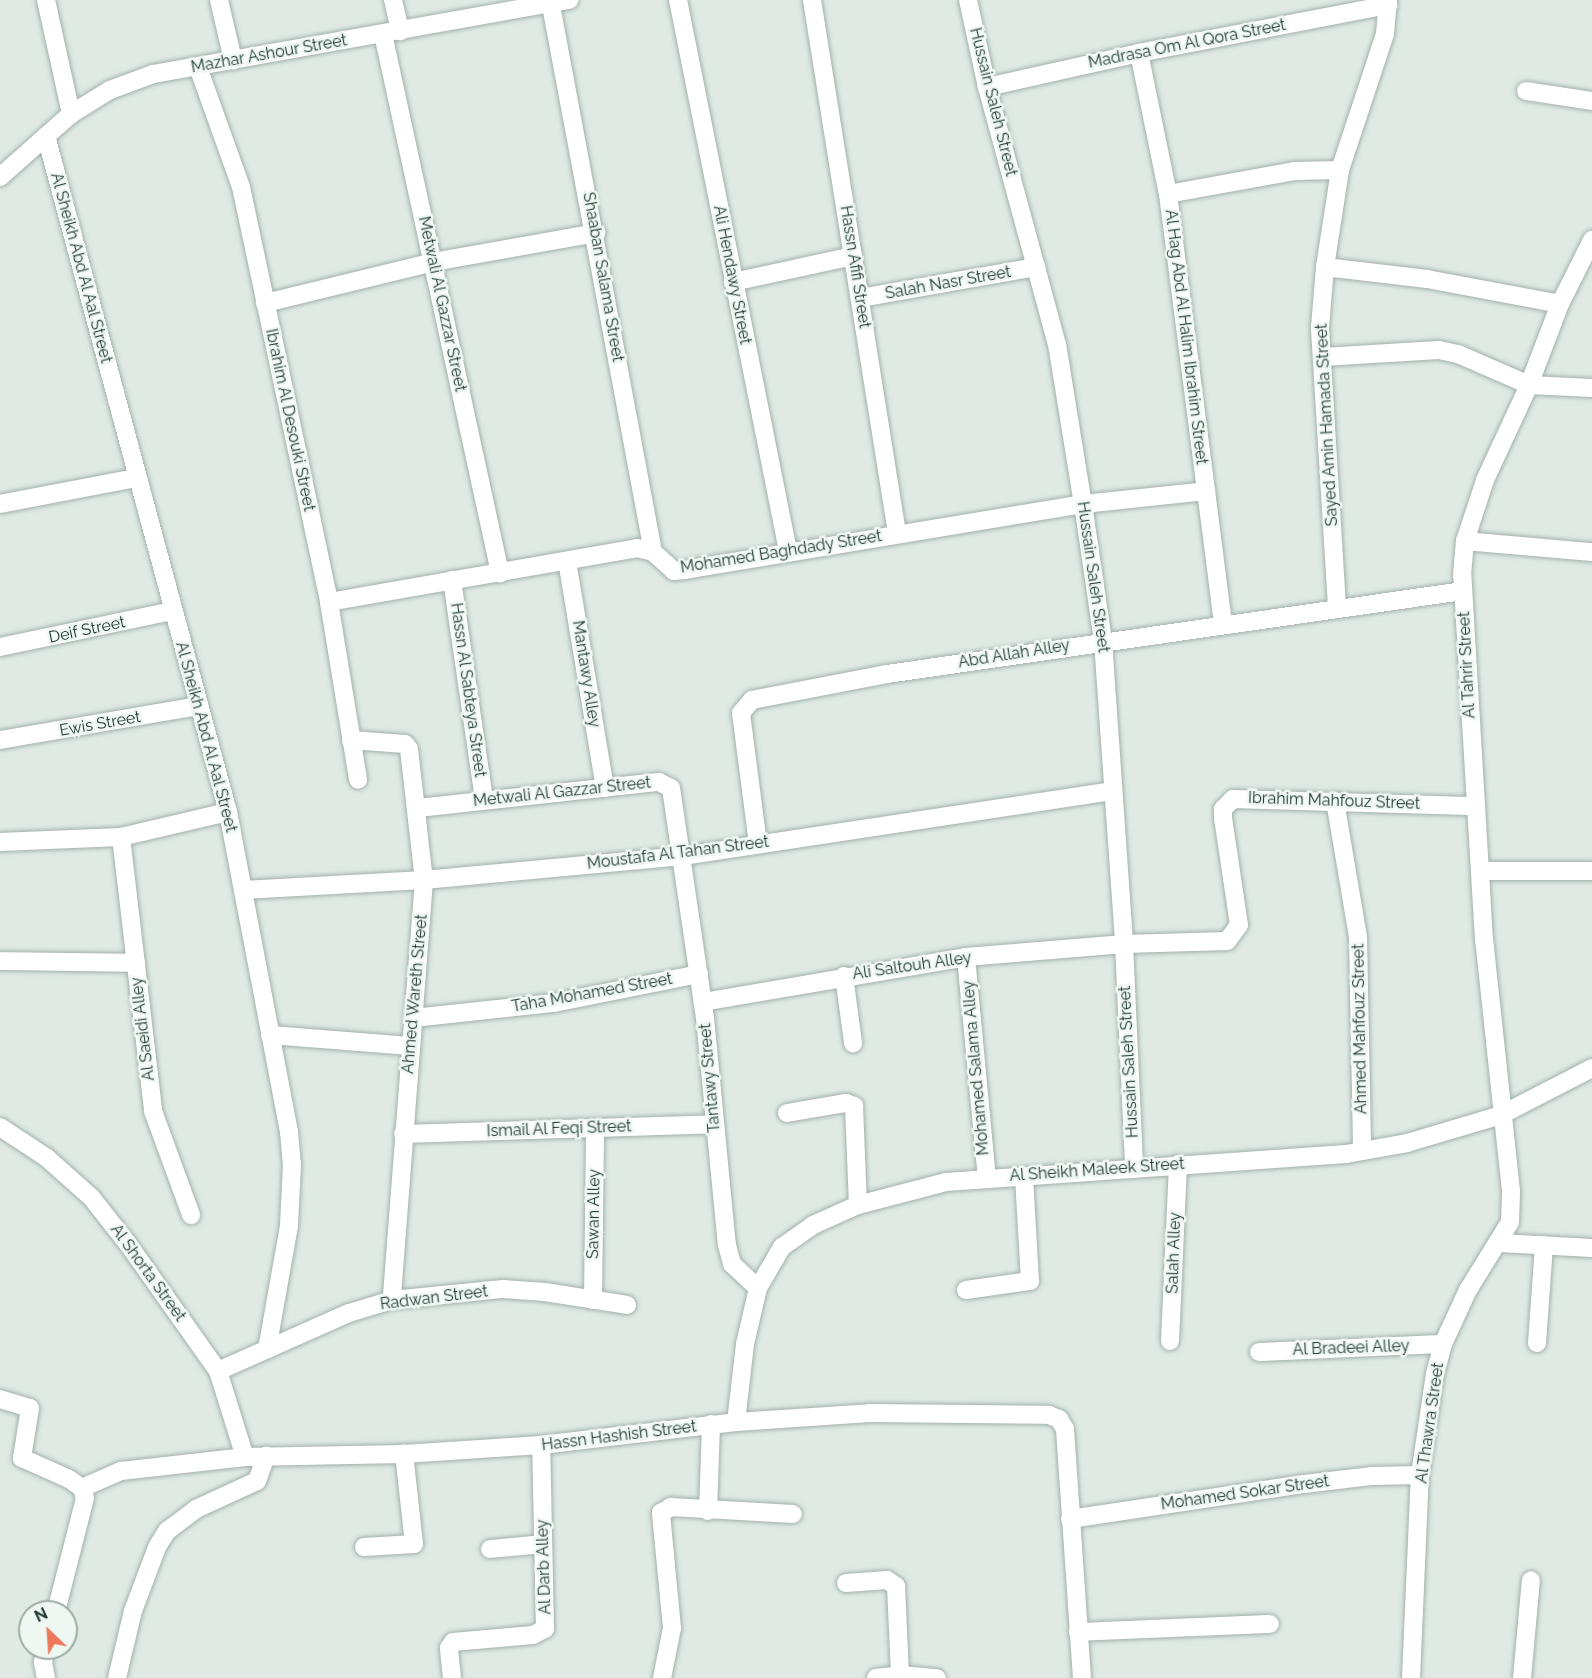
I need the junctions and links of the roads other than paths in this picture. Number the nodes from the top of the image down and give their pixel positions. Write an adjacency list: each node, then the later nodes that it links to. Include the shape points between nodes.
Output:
1 (46, 0): 16 (street)
2 (219, 0): 11 (street)
3 (393, 0): 9 (street, Metwali Al Gazzar Street)
4 (678, 0): 27 (street, Ali Hendawy Street)
5 (812, 0): 23 (street, Hassn Afifi Street)
6 (968, 0): 13 (street, Hussain Saleh Street)
7 (557, 1): 9 (street, Mazhar Ashour Street); 21 (street, Shaaban Salama Street)
8 (1388, 2): 10 (street, Madrasa Om Al Qora Street); 18 (street, Sayed Amin Hamada Street, via 1382,46)
9 (392, 32): 11 (street, Mazhar Ashour Street); 24 (street, Metwali Al Gazzar Street)
10 (1139, 53): 13 (street, Madrasa Om Al Qora Street); 20 (street, Al Hag Abd Al Halim Ibrahim Street)
11 (233, 60): 12 (street, Mazhar Ashour Street)
12 (198, 67): 16 (street, Mazhar Ashour Street, via 153,74 110,90); 29 (street, Ibrahim Al Desouki Street, via 241,187)
13 (987, 87): 25 (street, Hussain Saleh Street)
14 (1526, 91): 15 (street)
15 (1592, 101)
16 (72, 114): 17 (street, Mazhar Ashour Street)
17 (46, 136): 19 (street, Mazhar Ashour Street); 34 (street, Al Sheikh Abd Al Aal Street)
18 (1340, 170): 20 (street, via 1294,171); 26 (street, Sayed Amin Hamada Street)
19 (0, 177)
20 (1168, 194): 35 (street, Al Hag Abd Al Halim Ibrahim Street)
21 (596, 233): 24 (street); 41 (street, Shaaban Salama Street)
22 (1592, 240): 30 (street, Al Tahrir Street)
23 (853, 256): 27 (street); 28 (street, Hassn Afifi Street)
24 (432, 262): 29 (street); 44 (street, Metwali Al Gazzar Street)
25 (1036, 267): 28 (street, Salah Nasr Street); 37 (street, Hussain Saleh Street, via 1059,355)
26 (1325, 267): 30 (street, via 1427,279); 31 (street, Sayed Amin Hamada Street)
27 (733, 282): 40 (street, Ali Hendawy Street)
28 (860, 298): 38 (street, Hassn Afifi Street)
29 (265, 303): 47 (street, Ibrahim Al Desouki Street)
30 (1560, 304): 32 (street, Al Tahrir Street)
31 (1322, 357): 32 (street, via 1439,350 1458,354); 48 (street, Sayed Amin Hamada Street)
32 (1529, 385): 33 (street); 39 (street, Al Tahrir Street, via 1485,480)
33 (1592, 388)
34 (136, 478): 36 (street); 49 (street, Al Sheikh Abd Al Aal Street)
35 (1206, 491): 37 (street, Mohamed Baghdady Street); 50 (street, Al Hag Abd Al Halim Ibrahim Street)
36 (0, 504)
37 (1083, 504): 38 (street, Mohamed Baghdady Street); 51 (street, Hussain Saleh Street)
38 (897, 533): 40 (street, Mohamed Baghdady Street)
39 (1465, 541): 42 (street); 46 (street, Al Tahrir Street)
40 (788, 551): 41 (street, Mohamed Baghdady Street, via 674,571)
41 (653, 552): 43 (street, via 637,548)
42 (1592, 552)
43 (567, 561): 44 (street); 57 (street, Mantawy Alley)
44 (500, 573): 45 (street)
45 (452, 580): 47 (street); 59 (street, Hassn Al Sabteya Street)
46 (1463, 591): 48 (street, Abd Allah Alley); 61 (street, Al Tahrir Street)
47 (329, 602): 55 (street, Ibrahim Al Desouki Street)
48 (1337, 607): 50 (street, Abd Allah Alley)
49 (173, 611): 52 (street, Deif Street); 53 (street, Al Sheikh Abd Al Aal Street)
50 (1223, 624): 51 (street, Abd Allah Alley)
51 (1102, 641): 58 (street, Hussain Saleh Street); 66 (street, Abd Allah Alley, via 887,674 747,702 741,718)
52 (0, 647)
53 (199, 706): 54 (street, Ewis Street); 63 (street, Al Sheikh Abd Al Aal Street)
54 (0, 740)
55 (351, 740): 56 (street, Ibrahim Al Desouki Street); 62 (street, Ahmed Wareth Street, via 405,744 412,756)
56 (358, 780)
57 (605, 788): 59 (street, Metwali Al Gazzar Street); 67 (street, Metwali Al Gazzar Street, via 659,782 667,785 672,792)
58 (1111, 791): 66 (street, Moustafa Al Tahan Street); 72 (street, Hussain Saleh Street)
59 (484, 800): 62 (street, Metwali Al Gazzar Street)
60 (1335, 801): 61 (street, Ibrahim Mahfouz Street); 72 (street, Ibrahim Mahfouz Street, via 1242,797 1226,803 1223,818 1239,925 1234,934 1217,944); 90 (street, Ahmed Mahfouz Street, via 1358,937)
61 (1476, 806): 68 (street, Al Tahrir Street)
62 (418, 808): 70 (street, Ahmed Wareth Street)
63 (228, 812): 64 (street); 71 (street, Al Sheikh Abd Al Aal Street)
64 (121, 837): 65 (street); 75 (street, Al Saeidi Alley)
65 (0, 842)
66 (758, 844): 67 (street, Moustafa Al Tahan Street)
67 (683, 856): 70 (street, Moustafa Al Tahan Street); 76 (street, Tantawy Street)
68 (1480, 870): 69 (street); 85 (street, Al Tahrir Street)
69 (1592, 871)
70 (424, 880): 71 (street, Moustafa Al Tahan Street); 79 (street, Ahmed Wareth Street)
71 (243, 890): 80 (street, Al Sheikh Abd Al Aal Street)
72 (1124, 944): 73 (street, Ali Saltouh Alley); 92 (street, Hussain Saleh Street)
73 (966, 957): 77 (street, Ali Saltouh Alley); 94 (street, Mohamed Salama Alley)
74 (0, 961): 75 (street)
75 (136, 963): 96 (street, Al Saeidi Alley, via 153,1111)
76 (699, 974): 78 (street, Tantawy Street); 79 (street, Taha Mohamed Street, via 554,1003)
77 (844, 976): 78 (street, Ali Saltouh Alley); 81 (street)
78 (703, 1002): 86 (street, Tantawy Street)
79 (413, 1018): 82 (street, Ahmed Wareth Street)
80 (270, 1035): 82 (street); 108 (street, Al Sheikh Abd Al Aal Street, via 288,1132 292,1196)
81 (853, 1043)
82 (411, 1046): 89 (street, Ahmed Wareth Street)
83 (1592, 1068): 85 (street, Al Sheikh Maleek Street)
84 (787, 1113): 95 (street, via 846,1103 854,1106)
85 (1501, 1115): 90 (street, Al Sheikh Maleek Street, via 1462,1130); 97 (street, Al Thawra Street, via 1511,1191 1510,1222)
86 (714, 1124): 88 (street, Ismail Al Feqi Street); 100 (street, Tantawy Street, via 732,1264)
87 (0, 1127): 110 (street, Al Shorta Street, via 47,1158 91,1197)
88 (595, 1128): 89 (street, Ismail Al Feqi Street); 103 (street, Sawan Alley)
89 (403, 1134): 102 (street, Ahmed Wareth Street)
90 (1362, 1151): 91 (street, Al Sheikh Maleek Street)
91 (1178, 1164): 92 (street, Al Sheikh Maleek Street); 105 (street, Salah Alley)
92 (1134, 1167): 93 (street, Al Sheikh Maleek Street)
93 (1024, 1176): 94 (street, Al Sheikh Maleek Street); 101 (street, via 1030,1281)
94 (987, 1178): 95 (street, Al Sheikh Maleek Street, via 899,1191)
95 (858, 1205): 100 (street, Al Sheikh Maleek Street, via 813,1226 782,1247)
96 (191, 1215)
97 (1500, 1243): 98 (street); 107 (street, Al Thawra Street, via 1468,1290)
98 (1544, 1245): 99 (street); 106 (street)
99 (1592, 1248)
100 (758, 1288): 112 (street, Al Sheikh Maleek Street)
101 (966, 1290)
102 (392, 1300): 103 (street, Radwan Street, via 503,1289); 108 (street, Radwan Street, via 349,1313)
103 (593, 1300): 104 (street, Radwan Street)
104 (627, 1305)
105 (1170, 1341)
106 (1537, 1343)
107 (1443, 1344): 109 (street, Al Bradeei Alley); 118 (street, Al Thawra Street)
108 (267, 1348): 110 (street, Radwan Street)
109 (1259, 1352)
110 (218, 1371): 116 (street, Al Shorta Street)
111 (0, 1399): 119 (street, via 30,1408 22,1458)
112 (736, 1422): 113 (street, Hassn Hashish Street); 122 (street, Hassn Hashish Street, via 870,1413 1049,1415 1059,1419 1065,1429)
113 (711, 1424): 114 (street, Hassn Hashish Street); 120 (street)
114 (541, 1445): 115 (street, Hassn Hashish Street); 123 (street, Al Darb Alley)
115 (404, 1454): 117 (street, Hassn Hashish Street); 124 (street, via 414,1544)
116 (245, 1456): 117 (street, Hassn Hashish Street); 119 (street, Hassn Hashish Street, via 121,1471)
117 (266, 1456): 134 (street, via 257,1481 196,1509 167,1531 157,1546 133,1611)
118 (1420, 1475): 122 (street, Mohamed Sokar Street, via 1348,1478); 140 (street, Al Thawra Street)
119 (82, 1488): 128 (street, via 85,1498)
120 (708, 1511): 121 (street); 136 (street, via 671,1507 660,1517 672,1628)
121 (793, 1514)
122 (1070, 1519): 130 (street, Hassn Hashish Street)
123 (543, 1544): 125 (street); 135 (street, Al Darb Alley, via 545,1629 533,1635 453,1642 449,1648)
124 (364, 1547)
125 (490, 1549)
126 (1531, 1580): 141 (street)
127 (846, 1583): 132 (street, via 887,1580 896,1586)
128 (59, 1600)
129 (1270, 1624): 130 (street)
130 (1078, 1632): 139 (street, Hassn Hashish Street)
131 (43, 1660): 133 (street)
132 (900, 1675): 137 (street); 138 (street)
133 (46, 1678)
134 (117, 1678)
135 (452, 1678)
136 (662, 1678)
137 (876, 1678)
138 (938, 1678)
139 (1082, 1678)
140 (1411, 1678)
141 (1522, 1678)

